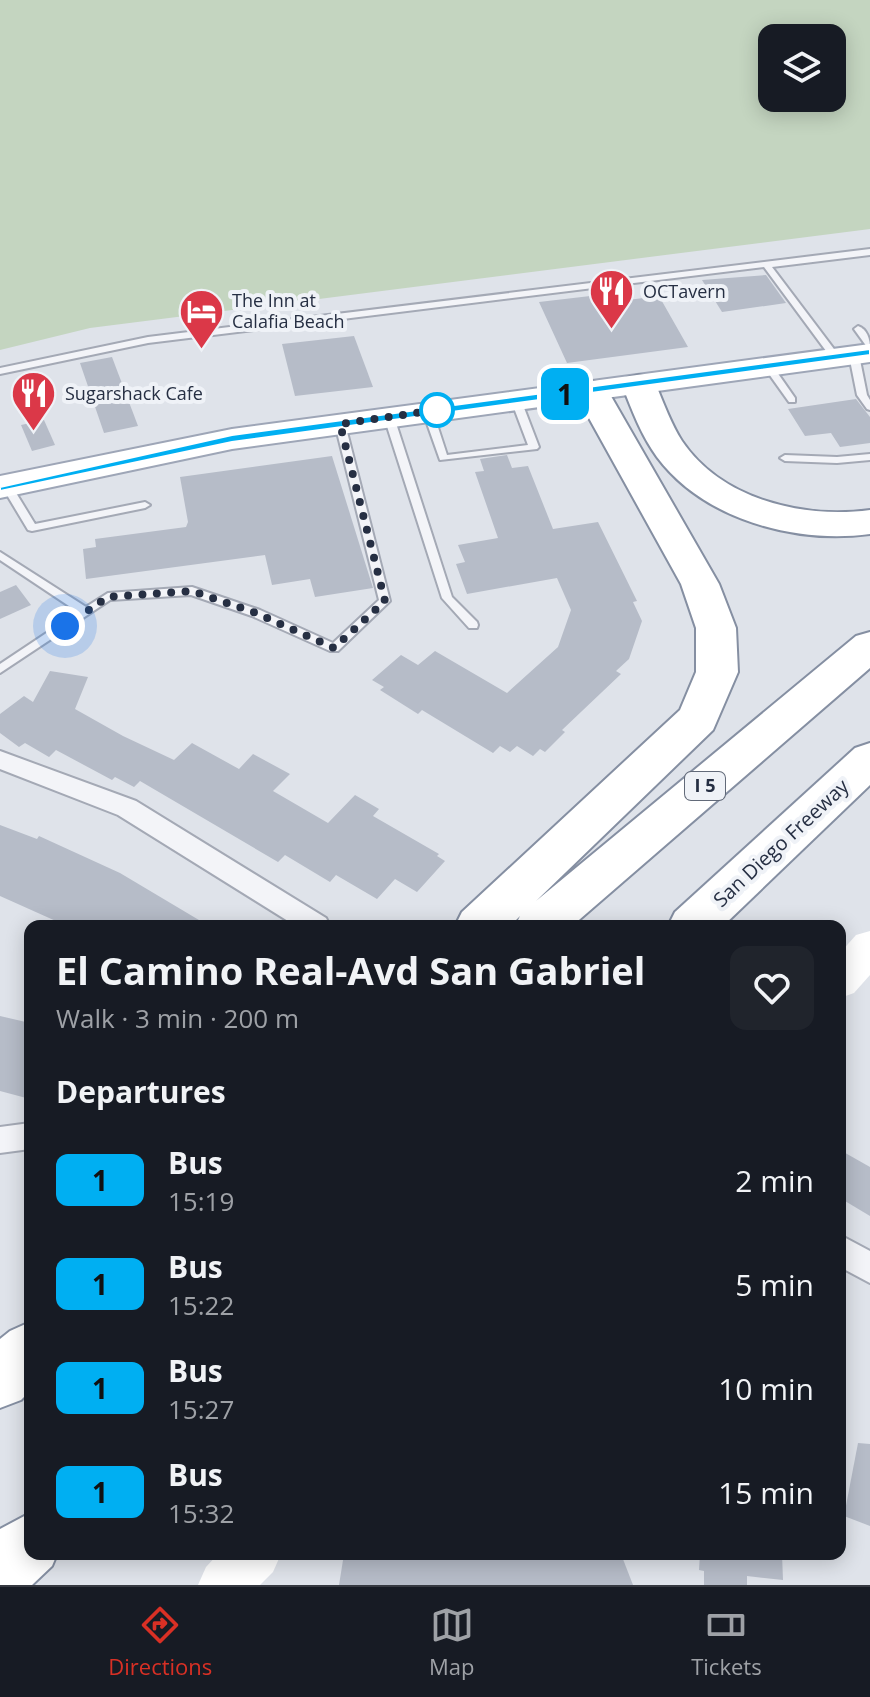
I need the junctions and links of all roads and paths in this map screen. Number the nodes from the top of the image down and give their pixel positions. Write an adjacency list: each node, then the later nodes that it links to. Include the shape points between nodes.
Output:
1 (870, 252): 2 (lane)
2 (807, 261): 3 (lane); 4 (lane)
3 (767, 266): 5 (lane, via 805,316); 7 (lane, via 148,340)
4 (814, 271)
5 (860, 353): 6 (main road); 12 (lane, via 862,395)
6 (769, 367): 8 (main road); 11 (lane)
7 (0, 371)
8 (639, 385): 9 (main road); 20 (highway, via 670,451 711,490 744,506 801,522)
9 (591, 391): 10 (main road); 29 (highway, via 700,584 716,628 717,672 698,719)
10 (516, 400): 13 (main road); 13 (lane, via 534,447 443,458)
11 (792, 400)
12 (870, 407)
13 (428, 412): 14 (main road)
14 (389, 417): 15 (main road); 23 (lane, via 447,598)
15 (340, 424): 18 (main road, via 193,446); 22 (lane, via 385,601 334,648 192,591 108,597)
16 (870, 457): 17 (lane)
17 (785, 458)
18 (3, 486): 19 (lane, via 32,528)
19 (145, 505)
20 (870, 522)
21 (0, 555): 22 (lane)
22 (86, 612): 25 (lane)
23 (473, 625)
24 (870, 646): 30 (highway, I 5)
25 (0, 669)
26 (870, 759): 31 (highway, San Diego Freeway)
27 (0, 760): 28 (street, via 127,808)
28 (307, 920)
29 (485, 920)
30 (546, 920)
31 (698, 920)
32 (870, 947): 33 (main road)
33 (846, 974)
34 (24, 1137): 35 (street)
35 (0, 1140)
36 (846, 1254): 37 (street)
37 (870, 1268)
38 (24, 1357): 40 (highway)
39 (24, 1363): 40 (highway)
40 (0, 1381)
41 (24, 1550): 43 (highway)
42 (249, 1560): 44 (main road)
43 (0, 1572)
44 (224, 1585)

